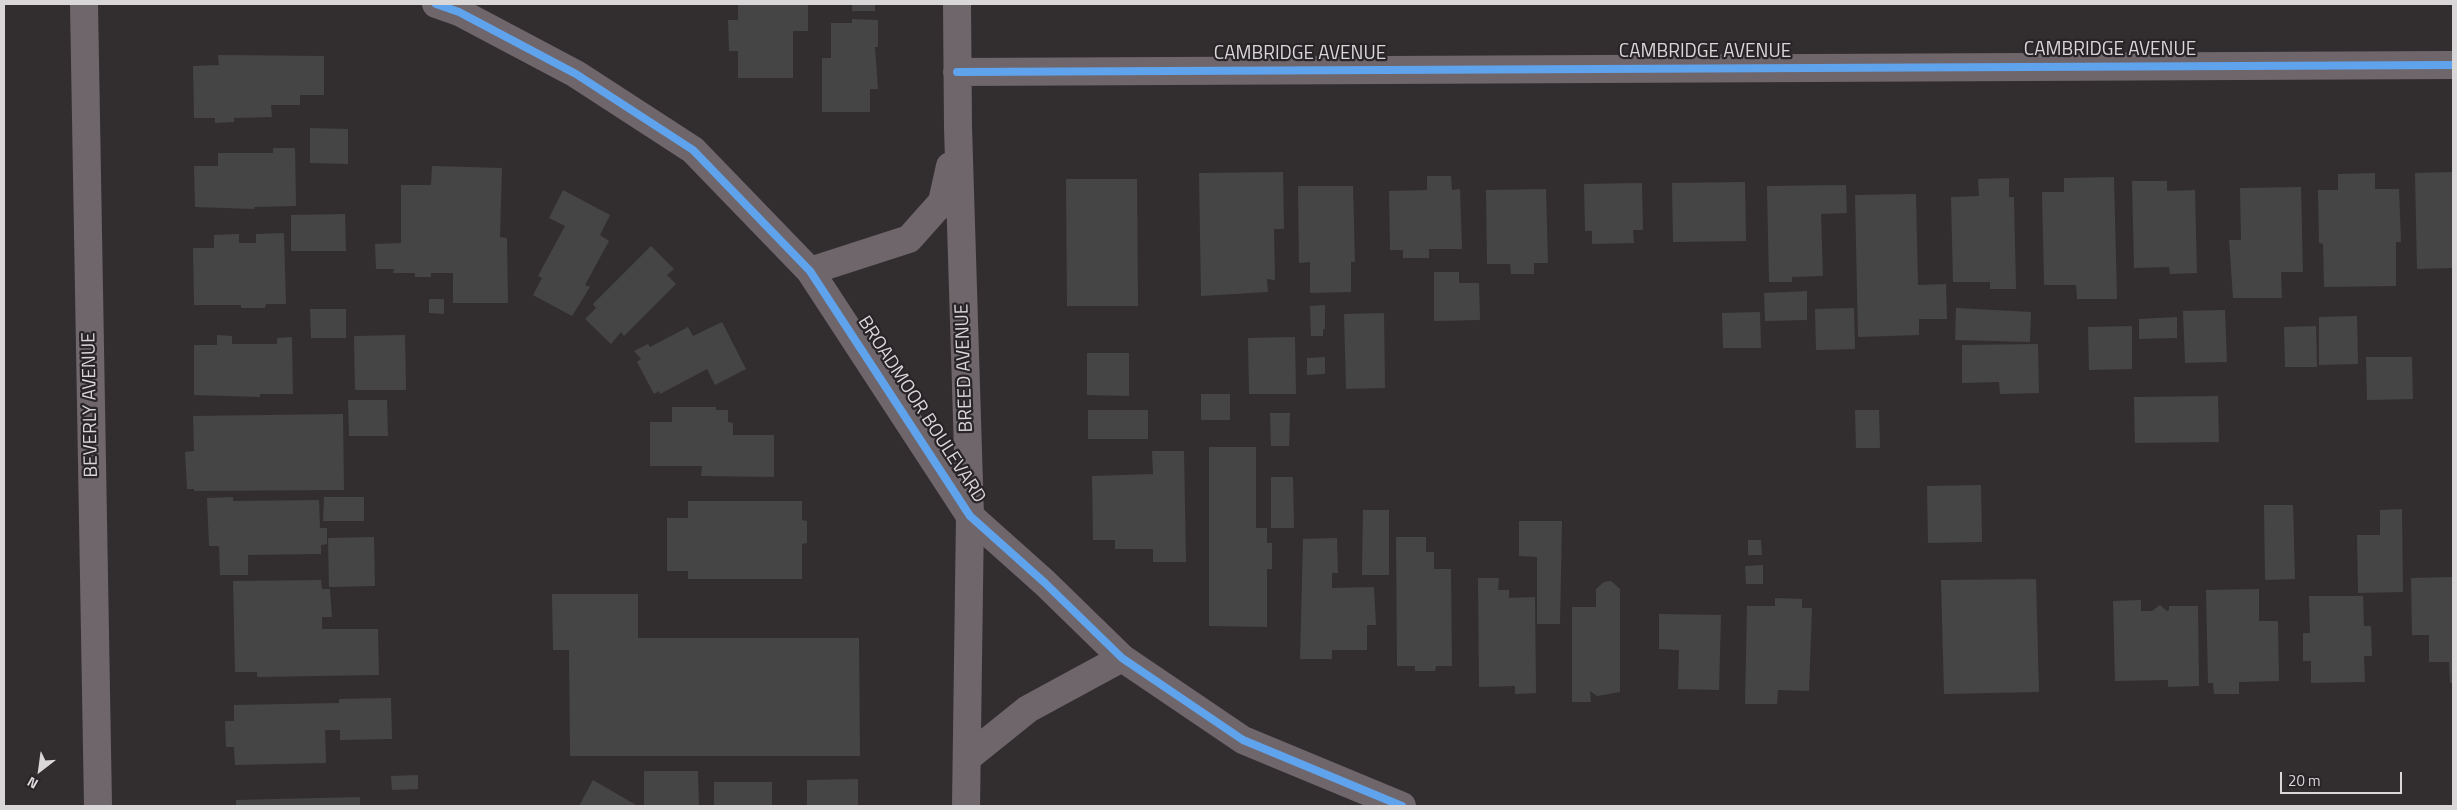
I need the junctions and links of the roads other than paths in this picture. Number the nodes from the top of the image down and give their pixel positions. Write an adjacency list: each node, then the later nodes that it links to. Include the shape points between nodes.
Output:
1 (84, 4): 11 (street, BEVERLY AVENUE)
2 (436, 4): 7 (street, BROADMOOR BOULEVARD, via 459,12 576,74 693,150)
3 (957, 4): 5 (street, BREED AVENUE)
4 (2453, 65): 5 (street, CAMBRIDGE AVENUE)
5 (957, 72): 6 (street, BREED AVENUE)
6 (958, 127): 7 (street, BREED AVENUE, via 942,202 909,239); 8 (street, BREED AVENUE)
7 (810, 271): 8 (street, BROADMOOR BOULEVARD)
8 (970, 516): 9 (street, BROADMOOR BOULEVARD); 10 (street, BREED AVENUE)
9 (1122, 658): 10 (street, via 1028,708); 13 (street, BROADMOOR BOULEVARD, via 1243,740)
10 (967, 758): 12 (street, BREED AVENUE)
11 (98, 806)
12 (966, 806)
13 (1402, 806)

